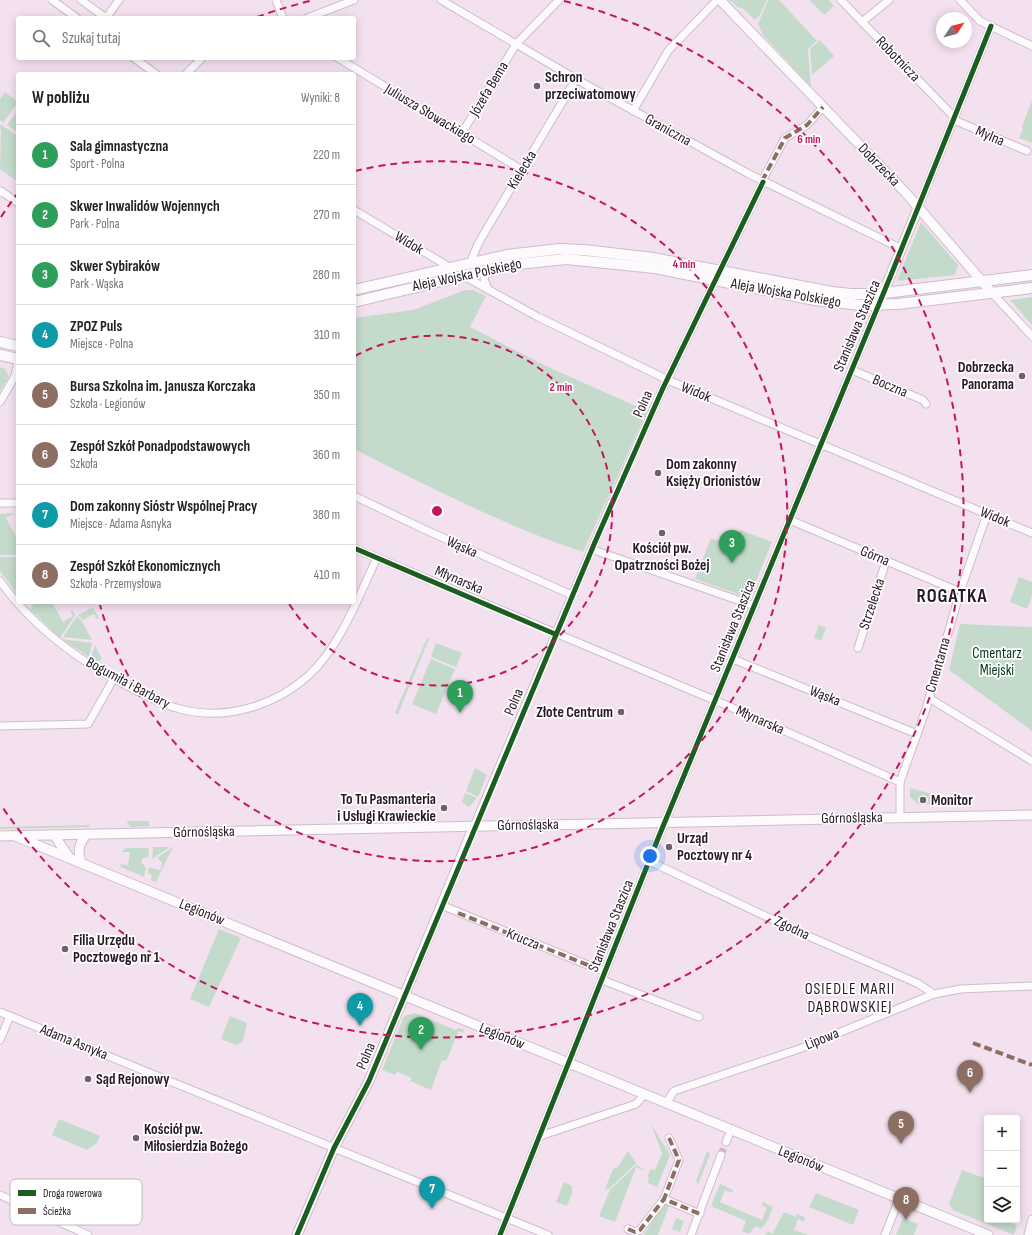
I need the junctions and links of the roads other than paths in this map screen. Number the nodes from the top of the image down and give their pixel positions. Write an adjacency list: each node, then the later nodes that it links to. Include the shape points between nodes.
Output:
1 (52, 0): 12 (street)
2 (81, 0): 13 (street)
3 (119, 0): 14 (street)
4 (276, 0): 15 (street)
5 (354, 0): 16 (street)
6 (441, 0): 19 (street, Graniczna)
7 (560, 0): 19 (street, Józefa Bema)
8 (718, 0): 27 (street, Dobrzecka); 28 (street, via 668,51)
9 (841, 0): 17 (street, Robotnicza)
10 (889, 0): 17 (street)
11 (960, 0): 18 (street, via 980,21)
12 (74, 16)
13 (103, 16)
14 (107, 16)
15 (282, 16)
16 (312, 16)
17 (862, 22): 29 (street, Robotnicza)
18 (991, 26): 20 (street); 29 (street, Stanisława Staszica)
19 (516, 44): 26 (street, Graniczna); 30 (street, Józefa Bema)
20 (1032, 46)
21 (136, 60): 24 (street)
22 (200, 60): 25 (street)
23 (341, 60): 30 (street, Juliusza Słowackiego)
24 (150, 72)
25 (188, 72)
26 (576, 79): 28 (street, Graniczna); 32 (street, Kielecka)
27 (823, 107): 33 (street, Polna, via 807,125 785,138); 36 (street, Dobrzecka)
28 (633, 111): 33 (street, Graniczna)
29 (955, 119): 31 (street, Mylna); 36 (street, Stanisława Staszica)
30 (462, 133): 32 (street, Juliusza Słowackiego)
31 (1027, 151)
32 (522, 170): 39 (street, Kielecka, via 479,242)
33 (762, 181): 38 (street, Graniczna); 43 (street, Polna)
34 (0, 193): 35 (street, via 1,191)
35 (16, 202)
36 (918, 208): 38 (street, Stanisława Staszica); 45 (street, Dobrzecka)
37 (356, 211): 40 (street, Widok)
38 (902, 249): 49 (street, Stanisława Staszica)
39 (470, 263): 40 (main road, Aleja Wojska Polskiego); 43 (main road, Aleja Wojska Polskiego, via 526,252 570,249 646,257)
40 (450, 268): 42 (street, Widok); 48 (main road, Aleja Wojska Polskiego)
41 (488, 269): 42 (main road, Aleja Wojska Polskiego); 43 (main road, Aleja Wojska Polskiego, via 538,260 581,260); 47 (street, via 484,279)
42 (462, 275): 47 (street, Widok); 51 (main road, Aleja Wojska Polskiego)
43 (717, 275): 49 (main road, Aleja Wojska Polskiego, via 832,292); 52 (main road, Aleja Wojska Polskiego, via 834,303); 60 (street, Polna)
44 (1032, 275): 45 (main road, Aleja Wojska Polskiego)
45 (982, 281): 49 (main road, Aleja Wojska Polskiego); 50 (street, Dobrzecka)
46 (1032, 288): 50 (main road, Aleja Wojska Polskiego)
47 (488, 289): 60 (street, Widok, via 544,320)
48 (356, 290)
49 (884, 293): 52 (street, Stanisława Staszica)
50 (992, 293): 52 (main road, Aleja Wojska Polskiego); 53 (street, Dobrzecka)
51 (356, 302)
52 (878, 306): 58 (street, Stanisława Staszica)
53 (1032, 336)
54 (0, 342): 55 (main road)
55 (16, 346)
56 (0, 355): 57 (main road)
57 (16, 359)
58 (852, 370): 62 (street, Boczna); 63 (street, Stanisława Staszica)
59 (16, 371): 61 (street)
60 (668, 380): 63 (street, Widok); 71 (street, Polna)
61 (0, 402)
62 (926, 404)
63 (821, 444): 67 (street, Widok); 68 (street, Stanisława Staszica)
64 (356, 497): 76 (street, Wąska, via 428,532)
65 (0, 503): 66 (street)
66 (16, 503)
67 (987, 514): 69 (street, Widok); 75 (street, Cmentarna)
68 (790, 520): 73 (street, Górna); 81 (street, Stanisława Staszica)
69 (1032, 533)
70 (356, 549): 72 (street, Młynarska)
71 (591, 549): 76 (street, Polna); 81 (street)
72 (377, 558): 77 (street, Bogumiła i Barbary); 82 (street, Młynarska)
73 (886, 561): 75 (street, Górna); 83 (street, Strzelecka)
74 (0, 581): 78 (street, Bogumiła i Barbary)
75 (960, 592): 86 (street, Cmentarna)
76 (572, 595): 82 (street, Polna)
77 (356, 600)
78 (16, 601)
79 (19, 604): 85 (street, Bogumiła i Barbary, via 53,639)
80 (354, 604): 85 (street, Bogumiła i Barbary, via 335,643 302,682 251,708 207,713 188,711 162,703)
81 (755, 606): 84 (street, Stanisława Staszica)
82 (555, 634): 87 (street, Młynarska); 95 (street, Polna)
83 (858, 648)
84 (733, 659): 87 (street, Stanisława Staszica); 89 (street, Wąska)
85 (114, 678): 88 (street, via 88,724)
86 (929, 698): 89 (street, Cmentarna); 90 (street)
87 (716, 701): 91 (street, Młynarska); 94 (street, Stanisława Staszica)
88 (0, 726)
89 (917, 734): 91 (street, Cmentarna)
90 (1032, 761)
91 (900, 782): 93 (street, Cmentarna)
92 (1032, 815): 93 (street, Górnośląska)
93 (900, 817): 94 (street, Górnośląska)
94 (665, 822): 95 (street, Górnośląska); 102 (street, Stanisława Staszica)
95 (474, 826): 96 (street, Górnośląska); 104 (street, Polna)
96 (87, 834): 97 (street, Górnośląska); 103 (street, via 79,846)
97 (54, 835): 99 (street, Górnośląska); 100 (street); 101 (street)
98 (0, 836): 99 (street, Górnośląska)
99 (15, 836): 100 (street, Legionów)
100 (52, 852): 101 (street, Legionów)
101 (69, 857): 103 (street, Legionów)
102 (649, 861): 105 (street, Stanisława Staszica); 108 (street, Zgodna, via 799,932 918,983)
103 (81, 862): 109 (street, Legionów)
104 (441, 906): 105 (street, Krucza); 109 (street, Polna)
105 (605, 972): 106 (street, Stanisława Staszica)
106 (602, 980): 112 (street); 114 (street, Stanisława Staszica)
107 (1032, 986): 108 (street, Lipowa, via 961,989)
108 (934, 994): 116 (street, Lipowa, via 799,1049 674,1091)
109 (404, 995): 114 (street, Legionów); 121 (street, Polna, via 369,1081)
110 (0, 1012): 111 (street, Adama Asnyka)
111 (10, 1016): 113 (street); 121 (street, Adama Asnyka)
112 (699, 1017)
113 (0, 1040)
114 (569, 1063): 115 (street, Legionów); 118 (street, Stanisława Staszica)
115 (644, 1095): 116 (street, Legionów); 118 (street, via 636,1104)
116 (666, 1103): 117 (street, Legionów)
117 (731, 1130): 120 (street); 125 (street, Legionów)
118 (540, 1136): 128 (street, Stanisława Staszica)
119 (670, 1138): 124 (street, via 679,1160)
120 (726, 1142)
121 (334, 1148): 128 (street, Adama Asnyka); 133 (street, Polna)
122 (721, 1155): 127 (street)
123 (0, 1195): 126 (street)
124 (664, 1199): 127 (street); 131 (street, via 640,1230 635,1232)
125 (899, 1199): 137 (street); 138 (street, Legionów)
126 (10, 1200)
127 (700, 1214): 136 (street)
128 (507, 1218): 134 (street, Stanisława Staszica); 135 (street, Adama Asnyka)
129 (1032, 1218): 139 (street)
130 (66, 1225): 132 (street)
131 (628, 1229)
132 (88, 1235)
133 (297, 1235)
134 (500, 1235)
135 (548, 1235)
136 (691, 1235)
137 (885, 1235)
138 (988, 1235)
139 (1028, 1235)

